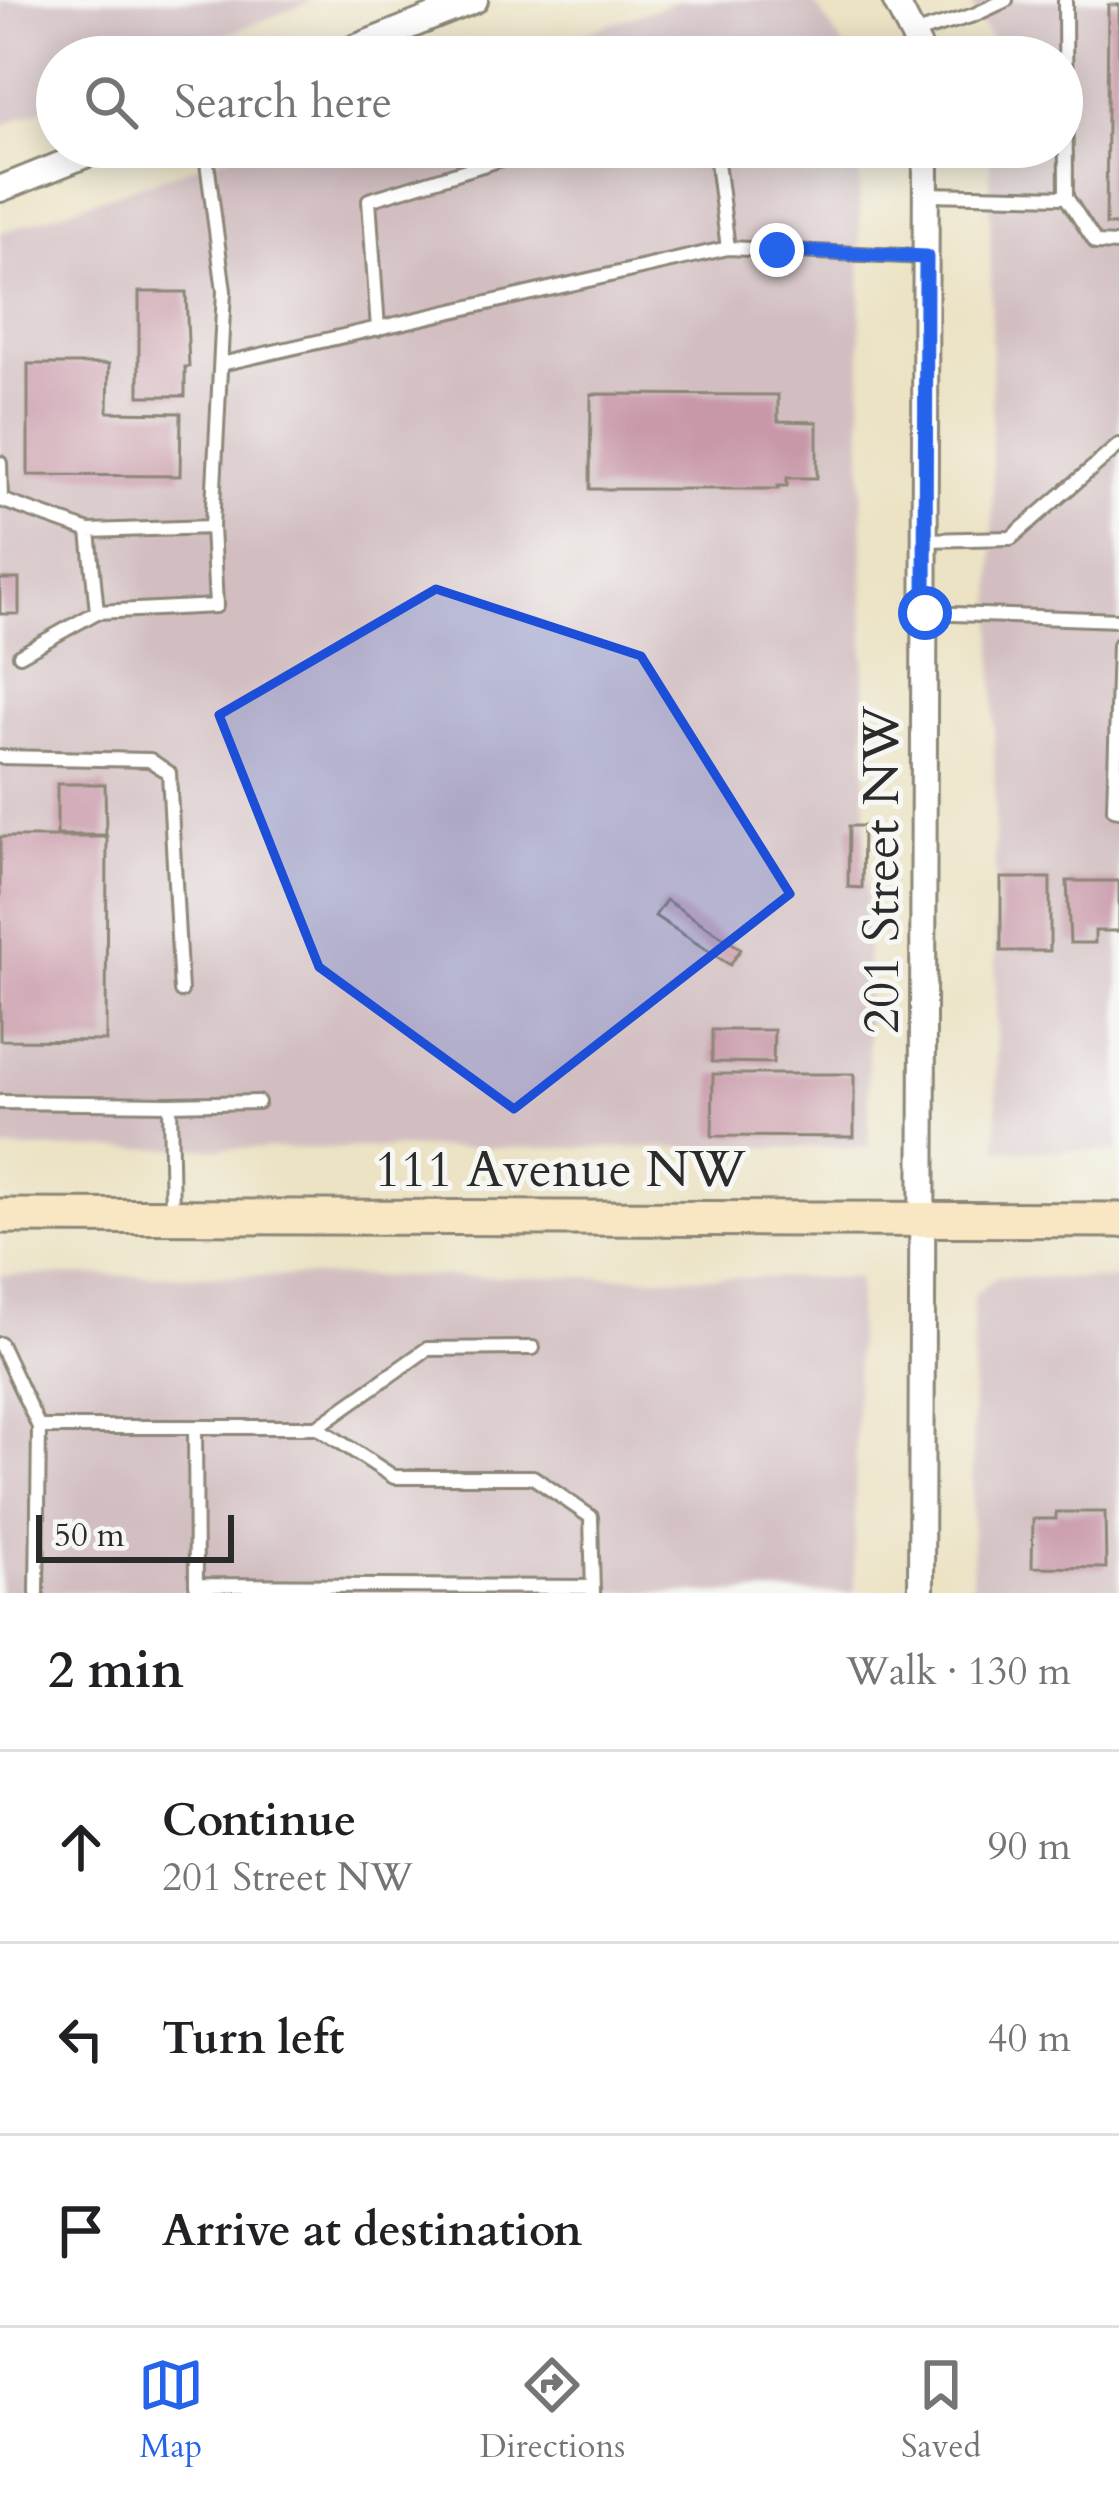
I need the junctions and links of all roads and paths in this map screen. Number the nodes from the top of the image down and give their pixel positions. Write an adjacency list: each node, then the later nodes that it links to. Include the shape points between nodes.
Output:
1 (475, 0): 5 (street)
2 (895, 0): 6 (street)
3 (1006, 0): 7 (lane)
4 (1065, 0): 8 (lane)
5 (385, 36)
6 (913, 36)
7 (935, 36)
8 (1065, 36)
9 (52, 168): 15 (street)
10 (208, 168): 22 (lane, via 224,291)
11 (473, 168): 21 (lane, via 369,200)
12 (718, 168): 19 (lane)
13 (926, 168): 16 (street, 201 Street NW)
14 (1066, 168): 17 (lane)
15 (0, 189)
16 (926, 194): 17 (lane); 20 (street, 201 Street NW)
17 (1066, 197): 18 (lane, via 1096,243)
18 (1119, 244)
19 (728, 248): 20 (lane); 21 (lane)
20 (926, 257): 27 (street, 201 Street NW)
21 (378, 329): 22 (lane)
22 (221, 364): 25 (lane)
23 (1119, 445): 27 (lane, via 1011,538)
24 (0, 464): 26 (lane, via 2,500)
25 (212, 527): 26 (lane); 28 (lane, via 215,606)
26 (89, 531): 28 (lane)
27 (925, 541): 29 (street, 201 Street NW)
28 (97, 612): 32 (lane)
29 (925, 613): 30 (lane); 41 (street, 201 Street NW)
30 (1119, 620)
31 (1119, 645): 34 (lane)
32 (20, 655)
33 (0, 757): 35 (lane, via 150,760 169,773)
34 (1119, 810)
35 (181, 991)
36 (0, 1102): 38 (lane)
37 (258, 1102): 38 (lane)
38 (170, 1104): 40 (lane)
39 (0, 1216): 40 (street, 111 Avenue NW)
40 (172, 1217): 41 (street, 111 Avenue NW)
41 (925, 1220): 42 (street, 111 Avenue NW); 51 (street, 201 Street NW)
42 (1119, 1220)
43 (0, 1345): 45 (lane)
44 (533, 1348): 47 (lane, via 427,1349)
45 (39, 1427): 46 (lane); 50 (lane)
46 (195, 1427): 47 (lane); 48 (lane, via 196,1586)
47 (317, 1427): 49 (lane, via 394,1477 533,1478 591,1517)
48 (332, 1589): 49 (lane)
49 (592, 1590)
50 (37, 1593)
51 (921, 1593)

